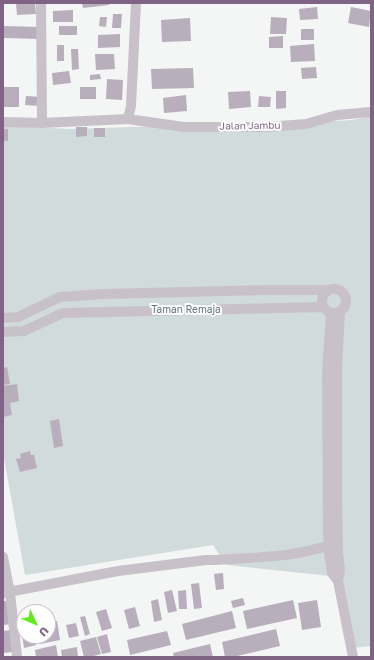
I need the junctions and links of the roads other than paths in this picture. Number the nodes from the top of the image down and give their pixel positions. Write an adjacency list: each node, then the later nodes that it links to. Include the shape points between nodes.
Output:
1 (41, 3): 6 (street)
2 (136, 3): 4 (street, via 131,106)
3 (371, 112): 4 (street, Jalan Jambu, via 337,115 306,124 266,127 184,127)
4 (128, 119): 6 (street, Jalan Jambu)
5 (3, 122): 6 (street, Jalan Jambu)
6 (42, 123)
7 (328, 290): 8 (street, via 322,298); 8 (street, via 338,289 345,295 346,304); 9 (street, via 60,297 18,317)
8 (331, 310): 10 (street, via 63,313 24,331); 11 (street, via 327,372); 13 (street, via 337,366 340,571)
9 (3, 318)
10 (3, 332)
11 (328, 545): 13 (street, via 332,573); 14 (street, via 294,554 206,560 118,571)
12 (3, 557): 14 (street)
13 (338, 582): 16 (street)
14 (7, 593): 15 (street)
15 (17, 657)
16 (353, 657)

